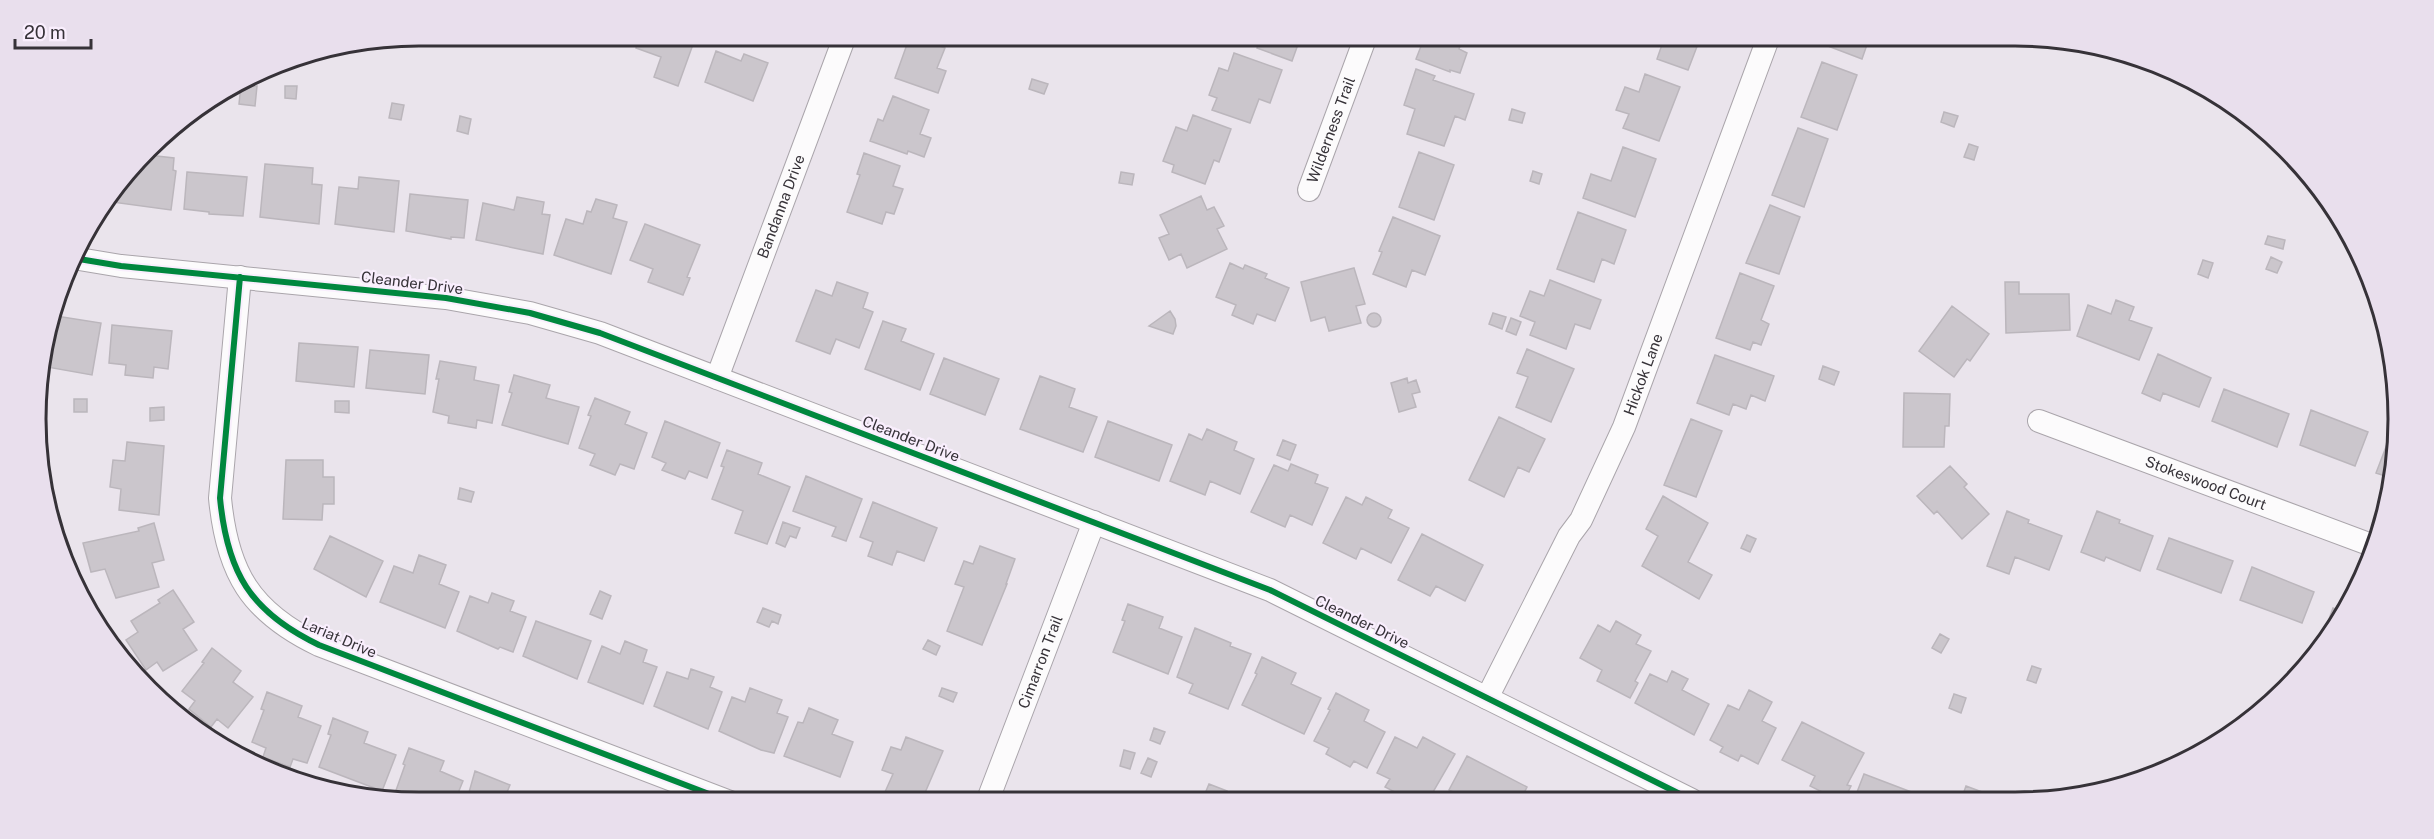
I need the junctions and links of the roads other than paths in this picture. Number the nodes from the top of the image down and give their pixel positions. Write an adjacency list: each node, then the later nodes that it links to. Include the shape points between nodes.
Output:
1 (841, 46): 7 (street, Bandanna Drive)
2 (1362, 46): 4 (street, Wilderness Trail)
3 (1765, 46): 11 (street, Hickok Lane, via 1624,427 1581,520 1569,536)
4 (1309, 190)
5 (83, 260): 6 (street, Cleander Drive)
6 (240, 277): 7 (street, Cleander Drive, via 446,298 530,313 600,333); 12 (street, Lariat Drive, via 220,498 230,556 261,606 297,635 319,645)
7 (717, 378): 9 (street, Cleander Drive)
8 (2039, 421): 10 (street, Stokeswood Court)
9 (1094, 522): 11 (street, Cleander Drive, via 1270,590); 13 (street, Cimarron Trail)
10 (2366, 543)
11 (1487, 698): 14 (street, Cleander Drive)
12 (704, 792)
13 (991, 792)
14 (1674, 792)

